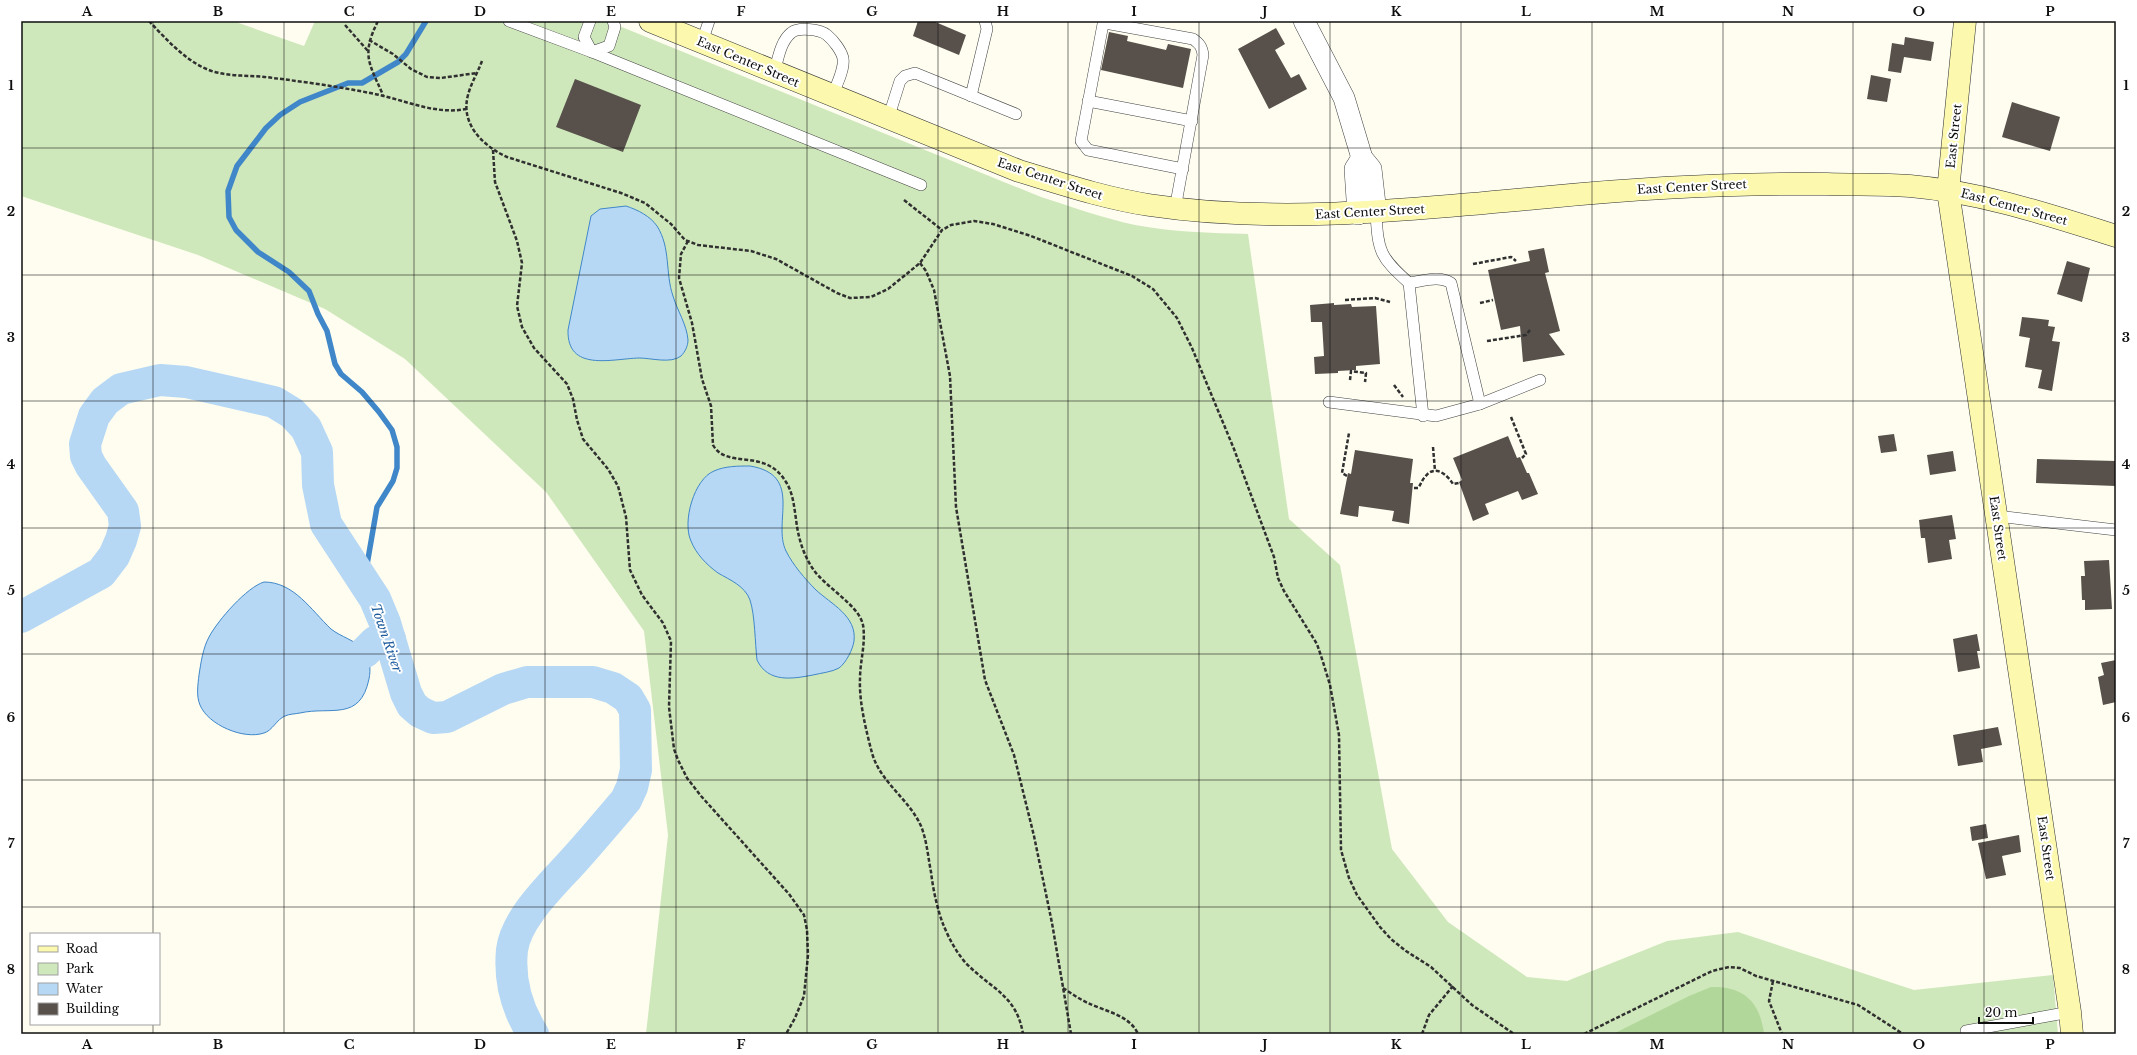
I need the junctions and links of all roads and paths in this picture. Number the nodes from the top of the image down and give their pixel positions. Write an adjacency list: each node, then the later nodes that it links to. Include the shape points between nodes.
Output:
1 (149, 21): 12 (path)
2 (152, 21): 12 (path)
3 (378, 21): 14 (path)
4 (509, 21): 17 (lane)
5 (590, 21): 17 (lane, via 584,37)
6 (613, 21): 17 (lane, via 615,27 609,46)
7 (650, 21): 15 (main road, East Center Street)
8 (709, 21): 15 (lane)
9 (985, 21): 23 (lane, via 987,29)
10 (1304, 21): 35 (street, via 1344,98 1362,158 1355,169)
11 (1966, 21): 32 (main road, East Street)
12 (153, 25): 21 (path, via 189,58 215,72 273,78)
13 (345, 26): 16 (path)
14 (369, 40): 16 (path); 19 (path, via 393,54 420,75 432,78)
15 (702, 42): 20 (main road, East Center Street)
16 (368, 51): 21 (path, via 370,66)
17 (592, 52): 31 (lane)
18 (482, 61): 19 (path)
19 (477, 73): 25 (path, via 468,95)
20 (774, 73): 22 (main road, East Center Street); 22 (lane, via 783,44 792,32 805,29 826,34 843,58)
21 (383, 96): 25 (path, via 430,108 455,111)
22 (832, 96): 27 (main road, East Center Street)
23 (971, 96): 26 (lane); 27 (lane, via 915,73 905,76 900,81)
24 (1088, 101): 28 (lane); 28 (lane, via 1103,24 1193,39 1199,43 1203,55); 30 (lane, via 1081,141 1088,150)
25 (466, 109): 29 (path, via 474,132)
26 (1016, 114)
27 (888, 119): 34 (main road, East Center Street, via 983,157 1076,189 1112,198)
28 (1192, 121): 30 (lane)
29 (493, 150): 38 (path, via 507,157 645,203); 72 (path, via 495,182 522,263 517,306 522,327 534,348 567,384 583,439 616,482 622,495 626,517 630,570 642,595 664,623 671,640 669,707 678,760 687,778 701,796 789,894 804,915 807,930 804,996)
30 (1182, 169): 34 (lane)
31 (921, 185)
32 (1948, 191): 35 (main road, East Center Street, via 1911,186 1739,185 1550,197); 37 (main road, East Center Street, via 2034,211); 65 (main road, East Street)
33 (904, 200): 36 (path)
34 (1175, 208): 35 (main road, East Center Street, via 1281,215)
35 (1367, 213): 42 (lane, via 1384,258)
36 (942, 230): 40 (path); 68 (path, via 952,225 984,222 1031,236 1146,283 1177,318 1222,416 1274,557 1278,578 1317,644 1330,685 1339,734 1341,844 1349,878 1357,895 1380,927 1406,951 1431,967)
37 (2116, 236)
38 (688, 242): 40 (path, via 751,251 776,259 836,293 850,298 871,297 888,289); 73 (path, via 681,254 679,278 692,323 702,379 711,406 713,445 726,457 761,462 773,468 783,478 790,490 801,544 809,562 818,576 860,619 864,635 860,685 872,753 877,766 920,824 926,842 935,894 947,933 965,962 1012,1003 1021,1022)
39 (1516, 261): 41 (path, via 1511,257)
40 (920, 263): 69 (path, via 934,290 950,376 956,508 985,680 1014,755 1043,878)
41 (1472, 264)
42 (1409, 283): 55 (lane, via 1438,278 1451,283); 56 (lane)
43 (1344, 300): 45 (path, via 1375,298)
44 (1493, 300): 46 (path)
45 (1390, 302)
46 (1480, 303)
47 (1530, 330): 48 (path, via 1526,335)
48 (1487, 341)
49 (1350, 380): 51 (path, via 1351,371 1366,373)
50 (1540, 380): 55 (lane)
51 (1365, 382)
52 (1394, 385): 53 (path)
53 (1405, 399)
54 (1329, 402): 56 (lane)
55 (1480, 404): 56 (lane, via 1447,415)
56 (1423, 416)
57 (1511, 417): 60 (path, via 1526,454)
58 (1349, 433): 62 (path, via 1342,473)
59 (1433, 446): 61 (path)
60 (1522, 458)
61 (1435, 471): 63 (path, via 1445,474 1453,484); 64 (path, via 1428,474 1418,488)
62 (1347, 476)
63 (1459, 483)
64 (1414, 488)
65 (1997, 516): 66 (lane); 70 (main road, East Street)
66 (2116, 530)
67 (1773, 981): 78 (path, via 1740,968 1729,967 1712,971); 79 (path, via 1770,1001); 80 (path, via 1858,1005)
68 (1453, 986): 76 (path, via 1429,1015); 77 (path, via 1472,1005)
69 (1063, 988): 74 (path); 75 (path, via 1088,1003 1128,1021)
70 (2070, 1012): 71 (lane); 81 (main road, East Street)
71 (1966, 1031)
72 (786, 1034)
73 (1023, 1034)
74 (1070, 1034)
75 (1138, 1034)
76 (1422, 1034)
77 (1514, 1034)
78 (1584, 1034)
79 (1782, 1034)
80 (1903, 1034)
81 (2072, 1034)

